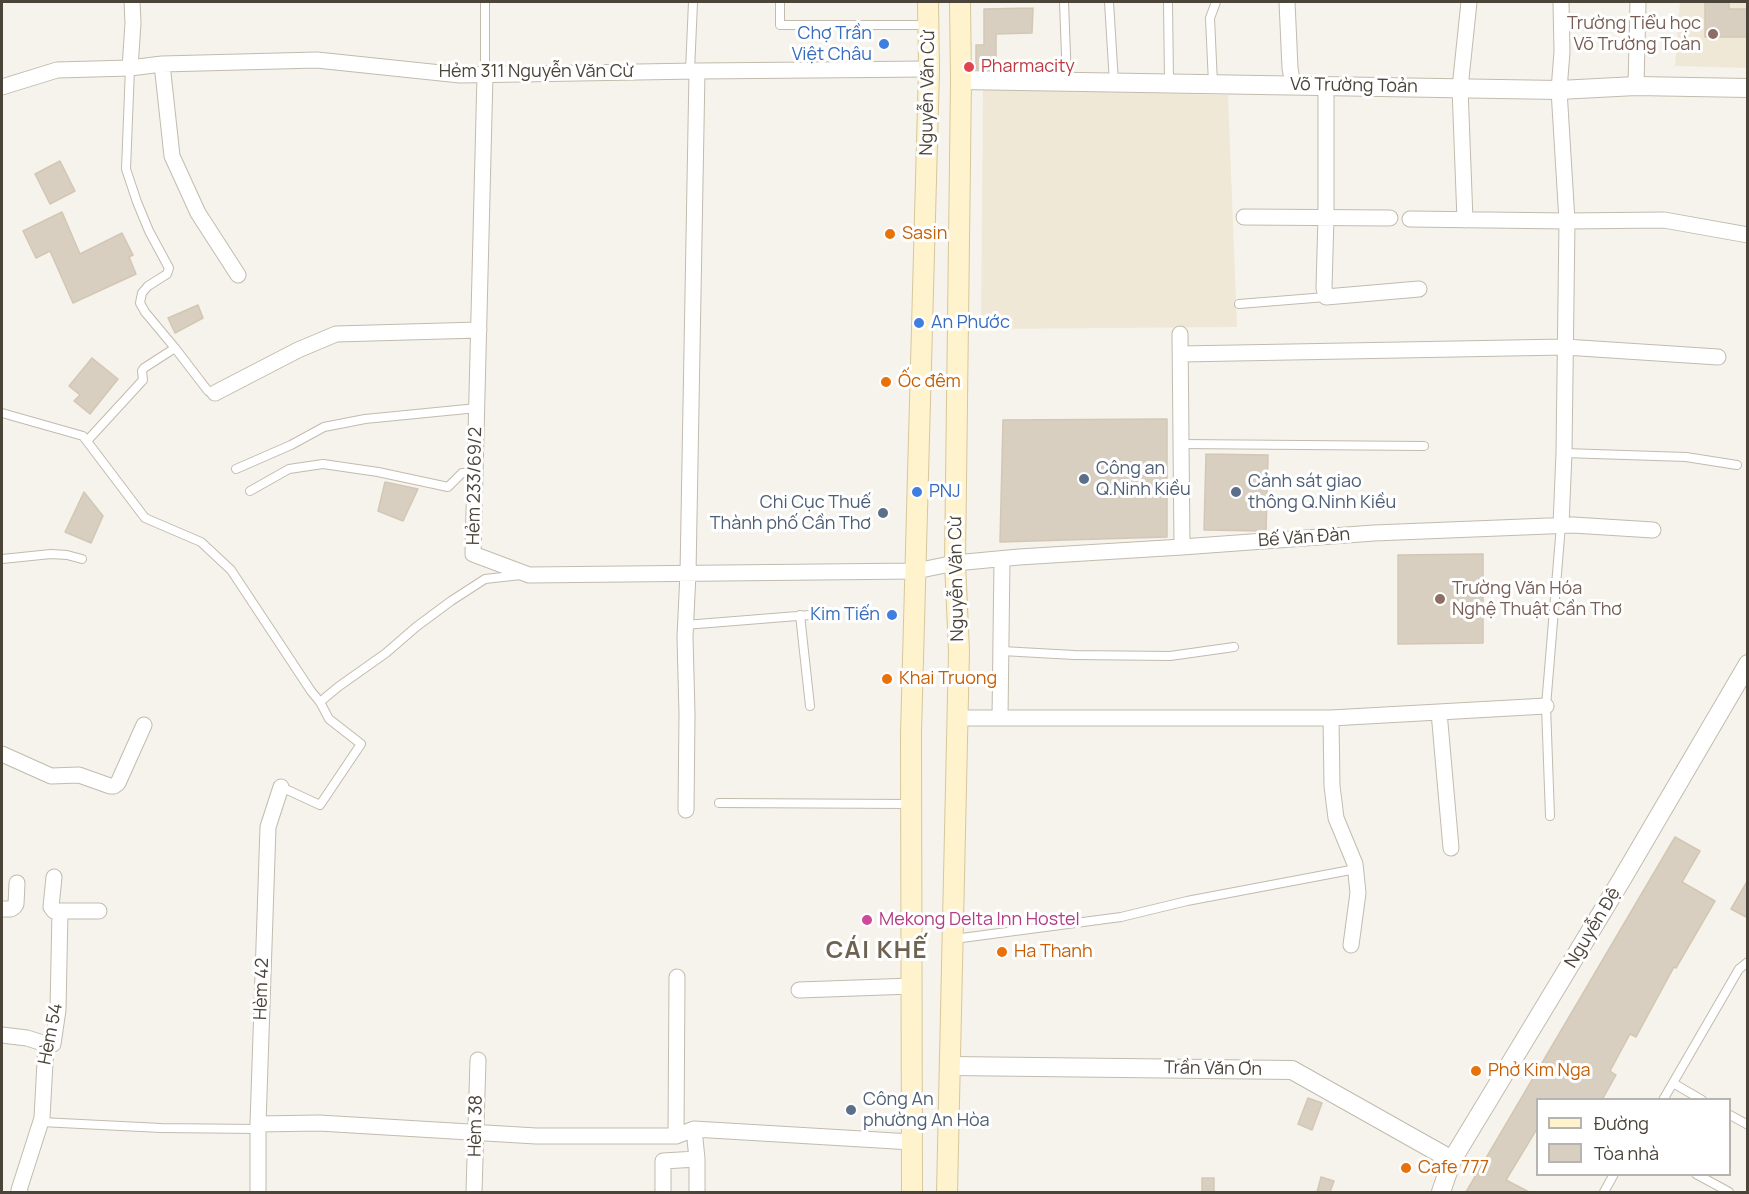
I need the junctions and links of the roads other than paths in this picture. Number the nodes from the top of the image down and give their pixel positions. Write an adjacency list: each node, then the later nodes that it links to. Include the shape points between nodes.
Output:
1 (132, 2): 17 (street)
2 (485, 2): 19 (lane)
3 (693, 2): 18 (lane)
4 (780, 2): 15 (lane, via 780,25)
5 (928, 2): 15 (main road, Nguyễn Văn Cừ)
6 (960, 2): 21 (main road, Nguyễn Văn Cừ)
7 (1064, 2): 22 (lane)
8 (1109, 2): 23 (lane)
9 (1168, 2): 24 (lane)
10 (1216, 2): 25 (lane, via 1210,18)
11 (1287, 2): 26 (street)
12 (1469, 2): 30 (street)
13 (1562, 2): 32 (street)
14 (1638, 2): 28 (street)
15 (928, 25): 20 (main road, Nguyễn Văn Cừ)
16 (162, 64): 17 (street, Hẻm 311 Nguyễn Văn Cừ); 19 (street, Hẻm 311 Nguyễn Văn Cừ, via 317,60); 40 (street, via 172,156 198,213)
17 (130, 68): 29 (street, Hẻm 311 Nguyễn Văn Cừ, via 57,70); 47 (lane, via 126,169 149,231 169,268 167,274 142,293 140,303)
18 (694, 71): 19 (street, Hẻm 311 Nguyễn Văn Cừ); 20 (street, Hẻm 311 Nguyễn Văn Cừ); 69 (street)
19 (485, 75): 44 (street, Hẻm 233/69/2)
20 (929, 75): 21 (main road); 68 (main road, Nguyễn Văn Cừ)
21 (961, 80): 22 (street, Võ Trường Toản); 67 (main road, Nguyễn Văn Cừ)
22 (1067, 82): 23 (street, Võ Trường Toản)
23 (1114, 83): 24 (street, Võ Trường Toản)
24 (1169, 84): 25 (street, Võ Trường Toản)
25 (1213, 84): 26 (street, Võ Trường Toản)
26 (1293, 85): 27 (street, Võ Trường Toản)
27 (1326, 85): 30 (street, Võ Trường Toản); 34 (street)
28 (1636, 86): 31 (street, Võ Trường Toản); 32 (street, Võ Trường Toản)
29 (2, 87)
30 (1460, 88): 32 (street, Võ Trường Toản); 37 (street)
31 (1748, 88)
32 (1559, 90): 38 (street)
33 (1244, 217): 34 (street)
34 (1326, 217): 35 (street); 42 (street)
35 (1390, 218)
36 (1410, 219): 37 (street)
37 (1465, 219): 38 (street)
38 (1567, 221): 39 (street, via 1664,220); 46 (street)
39 (1748, 235)
40 (238, 275)
41 (1419, 289): 42 (street)
42 (1326, 297): 43 (lane)
43 (1239, 304)
44 (479, 330): 50 (street, via 336,334); 51 (street, Hẻm 233/69/2)
45 (1180, 334): 48 (street)
46 (1565, 347): 48 (street); 49 (street); 56 (street)
47 (175, 348): 50 (lane, via 208,391); 53 (lane, via 144,368 143,380)
48 (1181, 354): 54 (street)
49 (1718, 357)
50 (215, 393)
51 (477, 408): 58 (lane, via 324,427); 59 (street, Hẻm 233/69/2)
52 (2, 413): 53 (lane, via 83,436)
53 (87, 441): 77 (lane, via 145,518 201,542 231,570)
54 (1181, 444): 55 (lane); 63 (street)
55 (1424, 446)
56 (1564, 453): 57 (lane, via 1686,457); 61 (street)
57 (1737, 465)
58 (236, 469)
59 (475, 473): 60 (lane, via 456,477 448,488 323,464 289,469); 70 (street, Hẻm 233/69/2, via 473,554)
60 (250, 491)
61 (1561, 525): 62 (street, Bế Văn Đàn); 63 (street, Bế Văn Đàn, via 1374,533); 79 (lane)
62 (1653, 530)
63 (1182, 548): 66 (street, Bế Văn Đàn)
64 (2, 559): 65 (lane, via 51,554)
65 (82, 559)
66 (1002, 559): 67 (street, Bế Văn Đàn); 75 (street)
67 (955, 563): 68 (street, Hẻm 233/69/2); 81 (main road, Nguyễn Văn Cừ)
68 (916, 571): 69 (street, Hẻm 233/69/2); 88 (main road, Nguyễn Văn Cừ)
69 (688, 573): 70 (street, Hẻm 233/69/2); 73 (street)
70 (529, 574): 77 (lane, via 485,579)
71 (835, 612): 72 (lane)
72 (800, 615): 73 (lane); 78 (lane)
73 (685, 625): 89 (street)
74 (1234, 647): 75 (lane, via 1170,656)
75 (1002, 651): 82 (street)
76 (1748, 664): 120 (street, Nguyễn Đệ)
77 (320, 702): 86 (lane, via 329,719 361,744 320,806)
78 (810, 706)
79 (1546, 706): 80 (street); 90 (lane)
80 (1439, 712): 83 (street); 91 (street)
81 (958, 718): 82 (street); 98 (main road, Nguyễn Văn Cừ)
82 (1000, 718): 83 (street)
83 (1331, 718): 92 (street, via 1336,818)
84 (144, 725): 85 (street, via 114,786 79,775 51,776)
85 (2, 754)
86 (281, 787): 114 (street, Hèm 42, via 268,827)
87 (719, 803): 88 (lane)
88 (912, 804): 102 (main road, Nguyễn Văn Cừ)
89 (686, 810)
90 (1550, 816)
91 (1451, 848)
92 (1356, 869): 98 (lane, via 1121,917); 99 (street, via 1358,893)
93 (54, 877): 96 (street, via 51,907)
94 (17, 883): 95 (street, via 16,904 11,909)
95 (2, 909)
96 (60, 911): 97 (street); 105 (street, Hèm 54, via 58,1010 53,1044)
97 (99, 911)
98 (952, 940): 107 (main road, Nguyễn Văn Cừ)
99 (1351, 945)
100 (1748, 962): 108 (lane, via 1739,969)
101 (677, 977): 117 (street)
102 (912, 986): 103 (street); 118 (main road, Nguyễn Văn Cừ)
103 (799, 990)
104 (2, 1035): 105 (street)
105 (45, 1044): 112 (street, Hèm 54)
106 (478, 1060): 116 (street, Hèm 38)
107 (951, 1066): 120 (street, Trần Văn Ơn, via 1292,1070); 129 (main road, Nguyễn Văn Cừ)
108 (1673, 1083): 109 (lane); 110 (lane)
109 (1664, 1098)
110 (1699, 1098)
111 (1731, 1116): 113 (lane)
112 (41, 1122): 114 (lane, via 161,1128); 123 (street, Hèm 54)
113 (1748, 1125)
114 (258, 1127): 116 (street, via 319,1123); 124 (street, Hèm 42)
115 (693, 1129): 117 (street); 118 (street); 119 (street)
116 (476, 1132): 117 (street); 125 (street, Hèm 38)
117 (676, 1136)
118 (912, 1142): 128 (main road, Nguyễn Văn Cừ)
119 (697, 1159): 126 (street, via 663,1161); 127 (street)
120 (1452, 1160): 130 (street, Nguyễn Đệ)
121 (1613, 1176): 131 (lane)
122 (1700, 1176): 132 (lane)
123 (20, 1192)
124 (258, 1192)
125 (474, 1192)
126 (663, 1192)
127 (697, 1192)
128 (912, 1192)
129 (947, 1192)
130 (1441, 1192)
131 (1604, 1192)
132 (1729, 1192)

